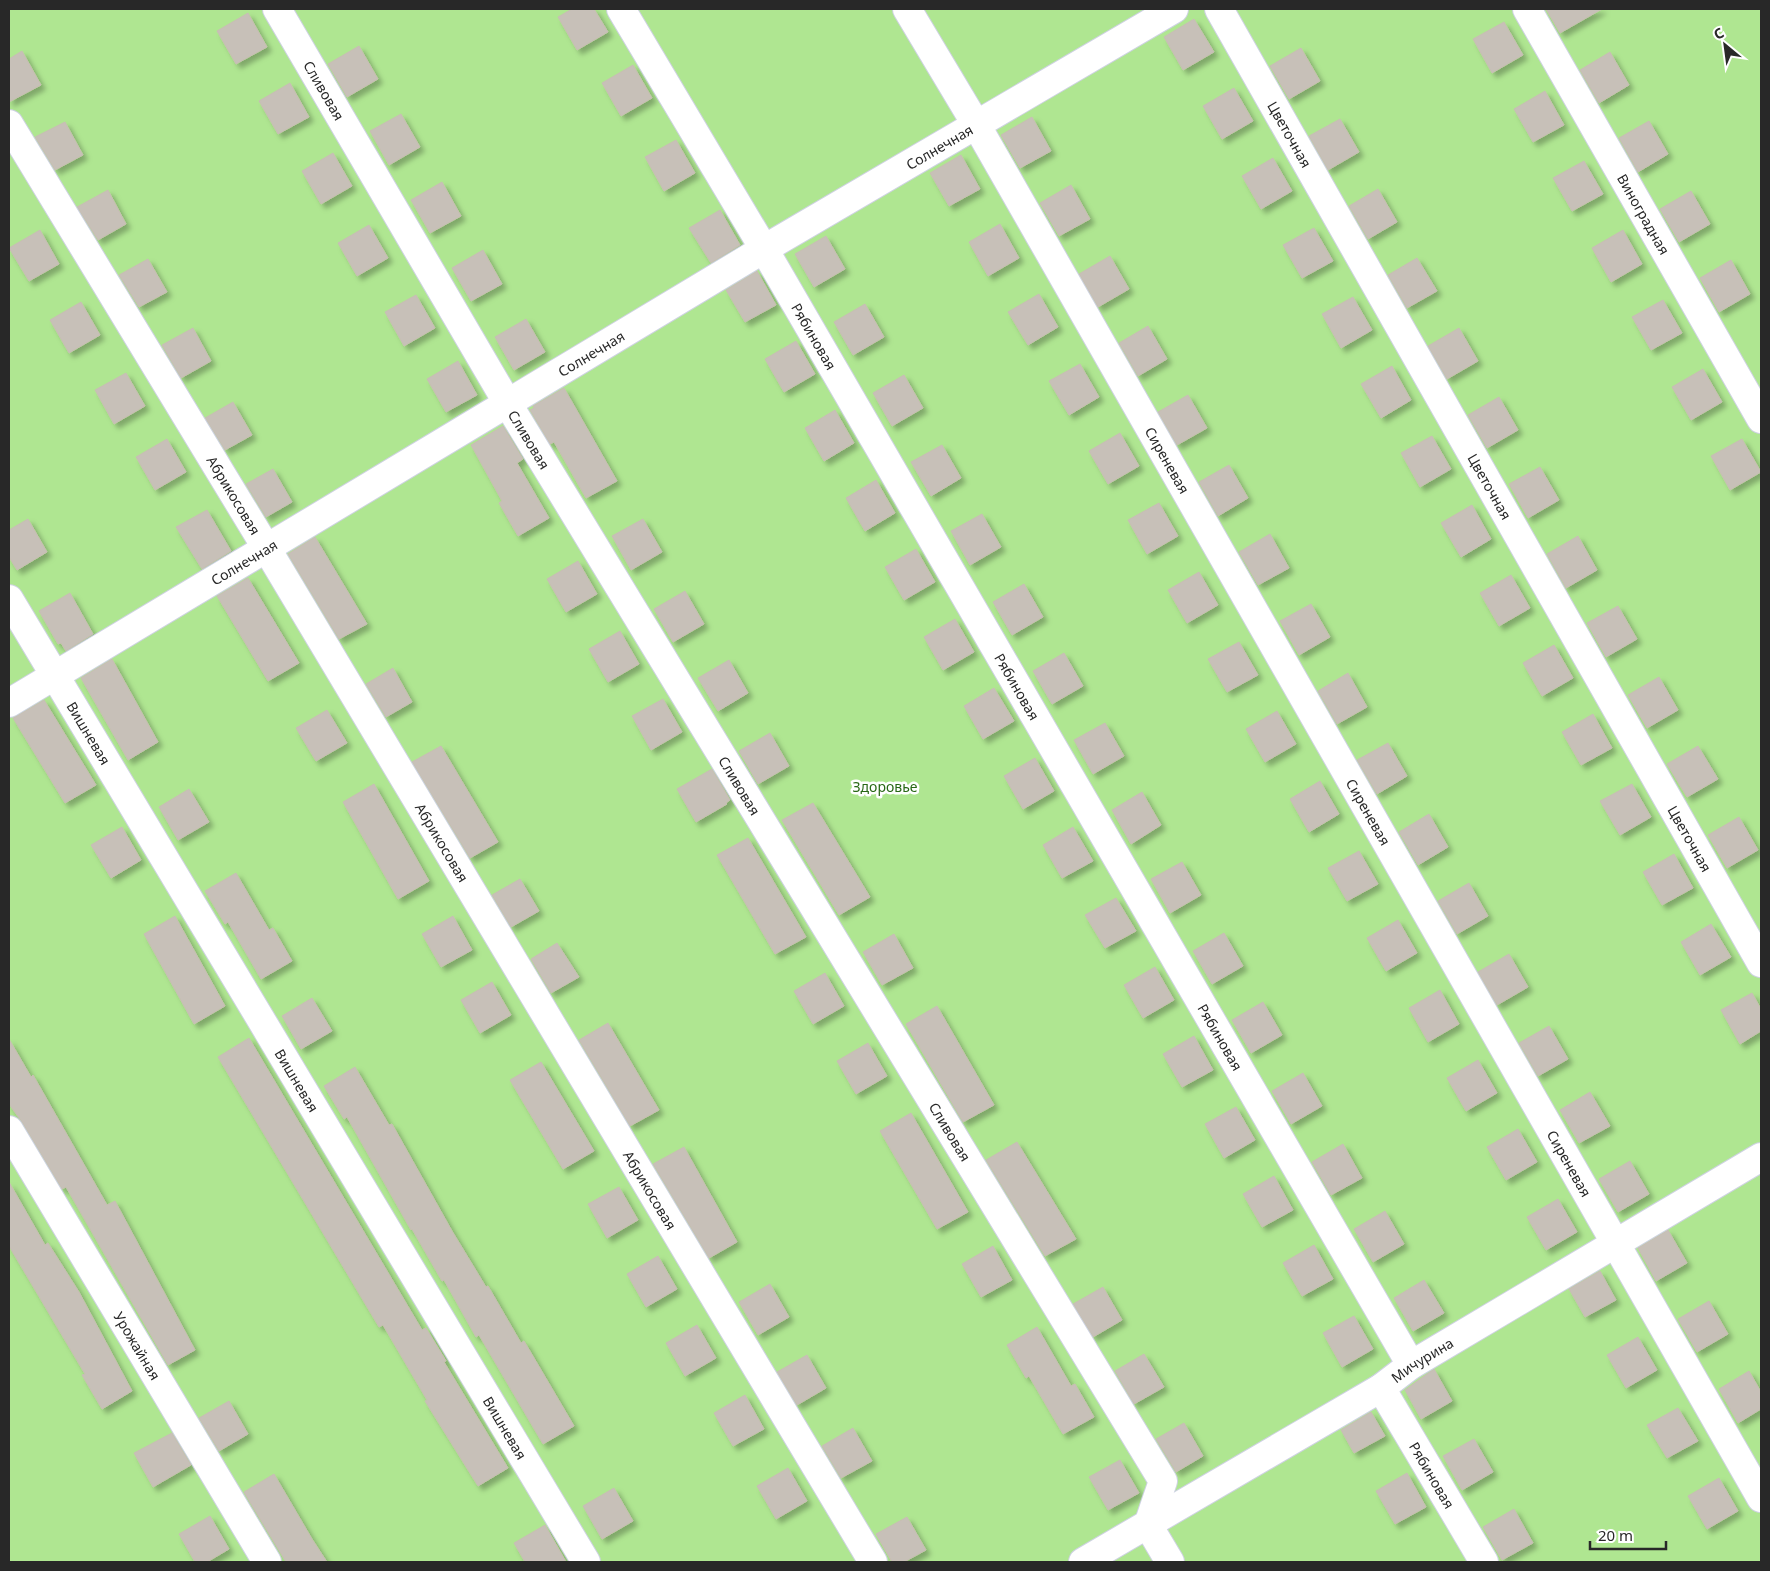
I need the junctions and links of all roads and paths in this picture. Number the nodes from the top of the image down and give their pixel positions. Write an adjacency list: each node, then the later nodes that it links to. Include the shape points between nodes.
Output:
1 (277, 9): 10 (street, Сливовая)
2 (621, 9): 9 (street, Рябиновая)
3 (907, 9): 8 (street, Сиреневая)
4 (1174, 9): 8 (street, Солнечная)
5 (1219, 9): 16 (street, Цветочная)
6 (1527, 9): 11 (street, Виноградная)
7 (9, 124): 12 (street, Абрикосовая)
8 (977, 126): 9 (street, Солнечная); 19 (street, Сиреневая)
9 (764, 250): 10 (street, Солнечная); 20 (street, Рябиновая)
10 (508, 404): 12 (street, Солнечная); 23 (street, Сливовая, via 1162,1481)
11 (1761, 419)
12 (267, 549): 14 (street, Солнечная); 26 (street, Абрикосовая)
13 (9, 599): 14 (street, Вишневая)
14 (55, 675): 15 (street, Солнечная); 25 (street, Вишневая)
15 (9, 703)
16 (1761, 963)
17 (9, 1130): 24 (street, Урожайная)
18 (1761, 1157): 19 (street, Мичурина)
19 (1615, 1245): 20 (street, Мичурина); 22 (street, Сиреневая)
20 (1411, 1365): 21 (street, Мичурина)
21 (1381, 1388): 23 (street, Мичурина); 29 (street, Рябиновая)
22 (1761, 1498)
23 (1148, 1525): 27 (street, Мичурина); 28 (street)
24 (267, 1562)
25 (586, 1562)
26 (873, 1562)
27 (1083, 1562)
28 (1170, 1562)
29 (1484, 1562)

